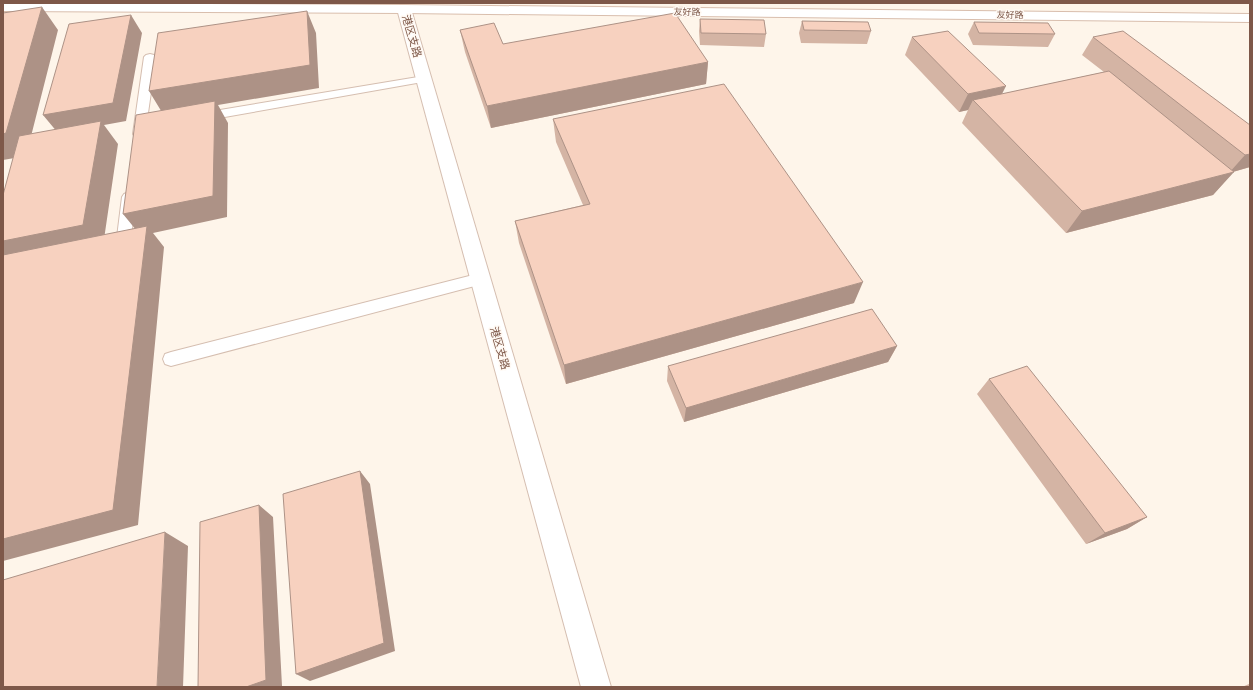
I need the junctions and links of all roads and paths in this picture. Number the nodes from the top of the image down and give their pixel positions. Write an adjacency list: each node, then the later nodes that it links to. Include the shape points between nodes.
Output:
1 (3, 7): 2 (street, 友好路)
2 (404, 9): 3 (street, 友好路); 5 (street, 港区支路)
3 (1250, 18)
4 (150, 58): 8 (lane)
5 (424, 79): 6 (lane); 12 (street, 港区支路)
6 (193, 119)
7 (155, 126): 8 (lane)
8 (140, 128): 9 (lane)
9 (137, 144)
10 (132, 182): 11 (lane)
11 (124, 237)
12 (481, 280): 13 (lane); 14 (street, 港区支路)
13 (171, 359)
14 (596, 687)

